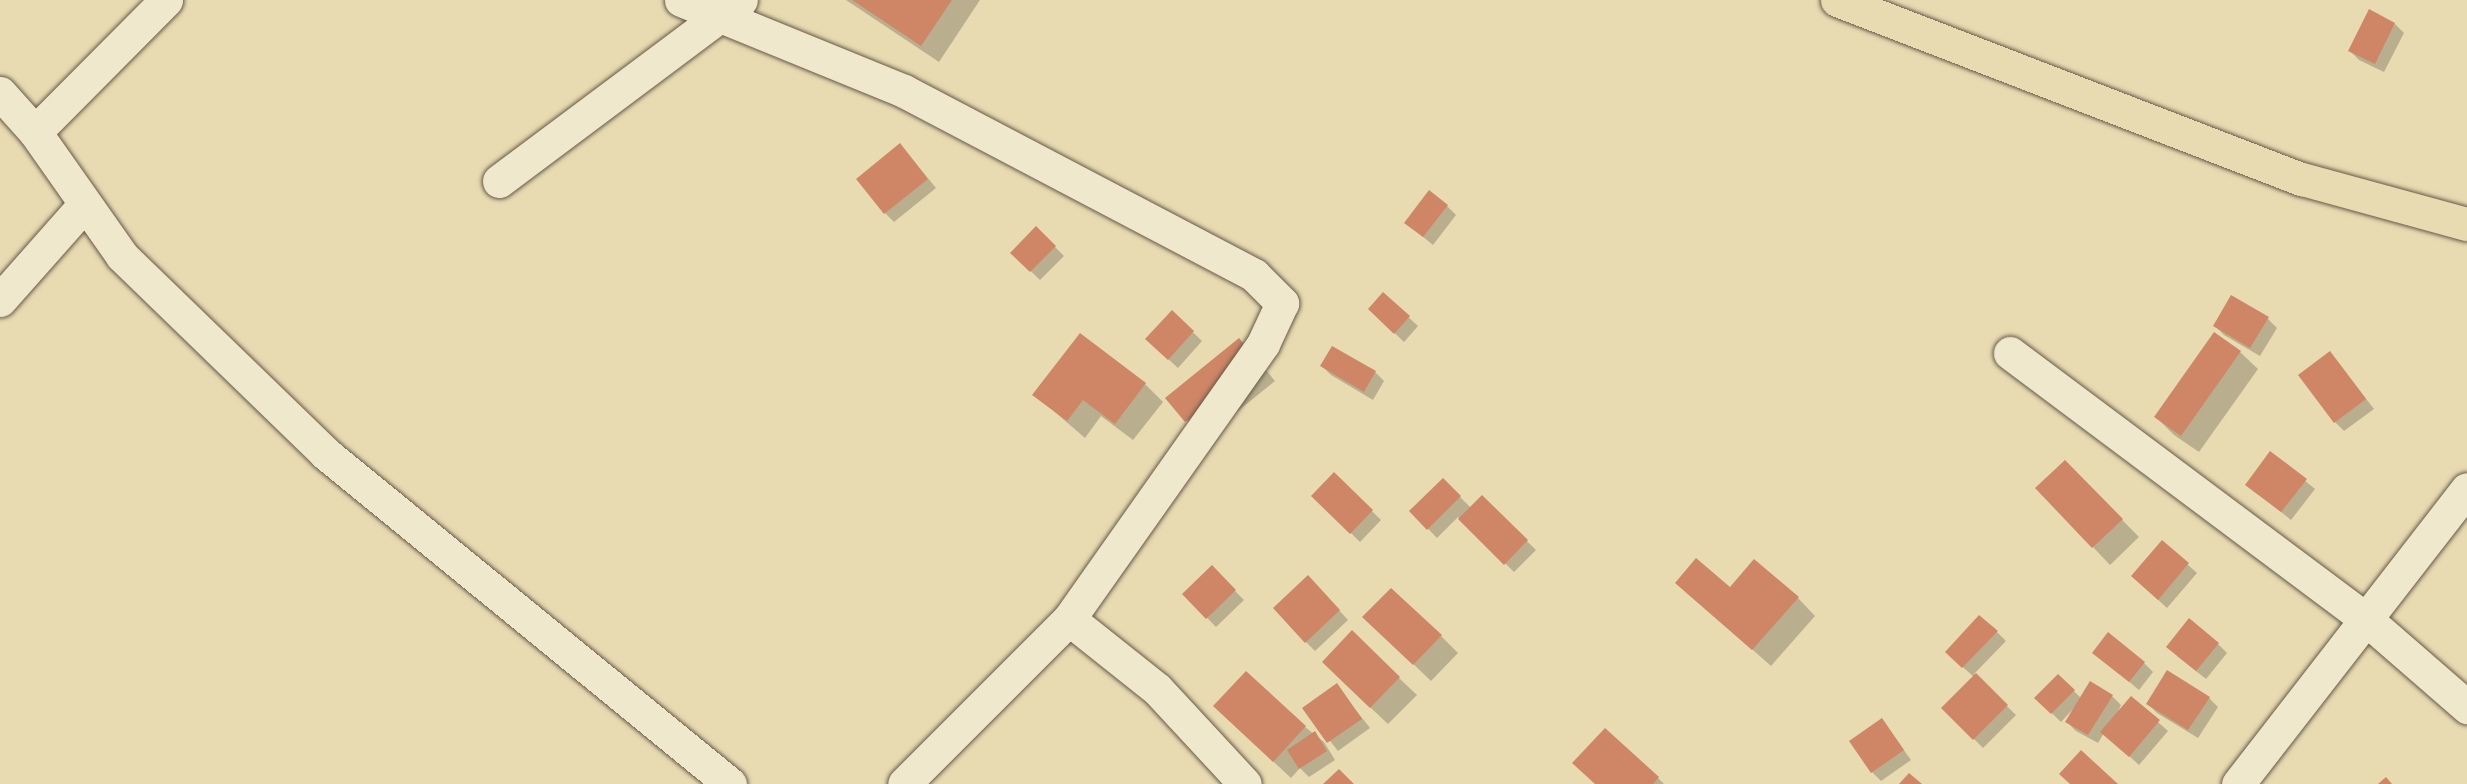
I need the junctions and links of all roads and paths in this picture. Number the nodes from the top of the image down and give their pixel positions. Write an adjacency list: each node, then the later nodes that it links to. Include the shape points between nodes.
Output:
1 (166, 0): 6 (street)
2 (681, 0): 4 (street)
3 (1837, 0): 9 (main road, via 2302,179)
4 (730, 9): 7 (street); 13 (street, via 904,91 1254,275 1282,303 1263,344)
5 (0, 93): 6 (street)
6 (34, 132): 8 (street)
7 (499, 181)
8 (85, 204): 10 (street); 16 (street, via 122,256 325,453)
9 (2467, 224)
10 (0, 300)
11 (2010, 353): 14 (street)
12 (2467, 489): 14 (street)
13 (1069, 620): 17 (street); 18 (street, via 1157,688)
14 (2367, 620): 15 (street); 19 (street)
15 (2467, 707)
16 (730, 784)
17 (904, 784)
18 (1245, 784)
19 (2238, 784)

